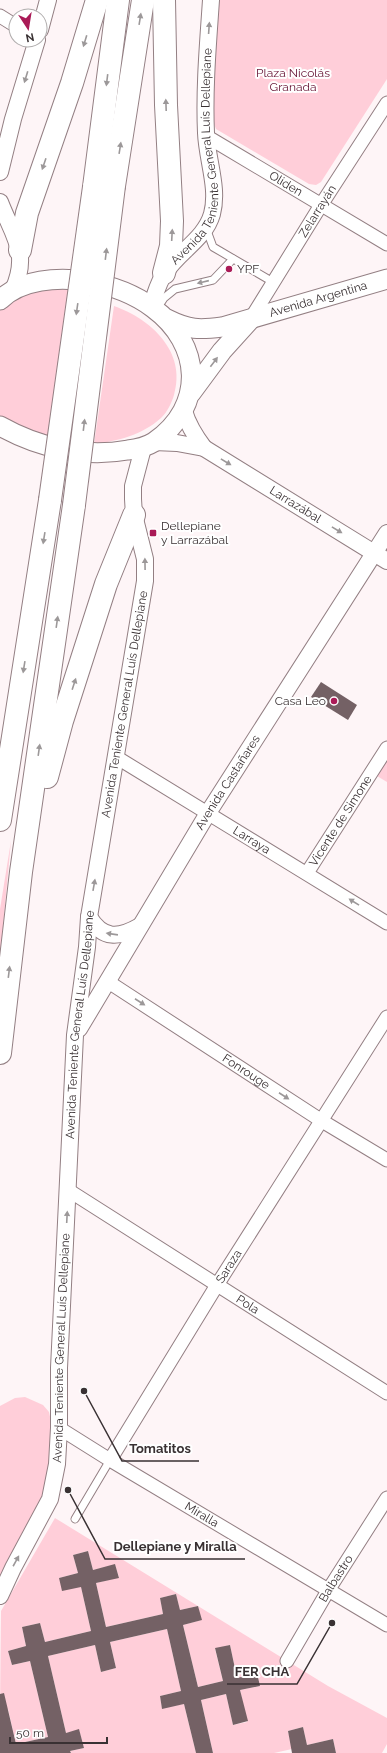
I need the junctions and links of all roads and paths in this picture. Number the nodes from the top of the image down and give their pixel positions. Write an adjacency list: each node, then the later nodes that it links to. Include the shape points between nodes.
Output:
1 (97, 0): 15 (highway, one-way to 15, via 72,83 27,213)
2 (118, 0): 10 (highway, one-way to 10)
3 (143, 0): 10 (highway, one-way to 3)
4 (164, 0): 17 (highway, one-way to 4, via 171,246 172,221)
5 (211, 0): 8 (street, Avenida Teniente General Luís Dellepiane, one-way to 5, via 205,85)
6 (35, 48): 9 (street, one-way to 9)
7 (387, 103): 12 (street, Zelarrayán)
8 (206, 136): 12 (street, Oliden); 13 (street, Avenida Teniente General Luís Dellepiane, via 214,200 212,215)
9 (0, 172)
10 (104, 187): 34 (highway, one-way to 34, bridge, via 50,500); 36 (highway, one-way to 10, bridge, via 74,505)
11 (0, 203): 15 (street)
12 (321, 205): 14 (street, Oliden); 19 (street, Zelarrayán)
13 (206, 228): 16 (lane, via 213,247); 17 (street, Avenida Teniente General Luís Dellepiane)
14 (387, 244)
15 (20, 250): 20 (street, via 19,278)
16 (234, 259): 19 (lane); 21 (lane, one-way to 21, via 213,280 175,289 164,298)
17 (164, 273): 21 (street, Avenida Teniente General Luís Dellepiane)
18 (387, 279): 22 (main road, Avenida Argentina)
19 (273, 282): 22 (street, Zelarrayán)
20 (4, 294): 21 (main road, Avenida Argentina, via 34,282 78,280 121,291)
21 (158, 312): 22 (main road, Avenida Argentina, via 189,329 206,329); 23 (main road, via 179,334 188,353 192,373)
22 (250, 320): 23 (main road, Avenida Argentina, one-way to 22, via 222,351)
23 (191, 393): 24 (main road)
24 (184, 411): 26 (main road, via 169,429); 27 (street, Larrazábal, via 192,431)
25 (0, 426): 26 (main road, via 38,444 63,450 115,453)
26 (148, 445): 27 (street, Larrazábal, via 178,443); 28 (street, Avenida Teniente General Luís Dellepiane, via 133,486)
27 (204, 448): 30 (street, Larrazábal, one-way to 30)
28 (134, 515): 33 (street, Avenida Teniente General Luís Dellepiane, one-way to 28, via 145,581 145,559); 36 (highway, one-way to 28, via 62,721 106,584)
29 (387, 533): 30 (street, Avenida Castañares)
30 (381, 557): 35 (street, Avenida Castañares)
31 (387, 748): 37 (street, Vicente de Simone)
32 (0, 750): 34 (highway)
33 (116, 757): 35 (street, Larraya); 38 (street, Avenida Teniente General Luís Dellepiane, one-way to 33)
34 (1, 811)
35 (208, 813): 37 (street, Larraya); 40 (street, Avenida Castañares)
36 (21, 872): 44 (highway, one-way to 36)
37 (307, 873): 39 (street, Larraya, one-way to 37)
38 (89, 917): 40 (street, one-way to 38, via 121,935 111,935 94,926); 43 (street, Avenida Teniente General Luís Dellepiane)
39 (387, 923)
40 (140, 926): 41 (street, Avenida Castañares)
41 (107, 981): 43 (street, Avenida Castañares); 45 (street, Fonrouge, one-way to 45)
42 (387, 1017): 45 (street, Saraza)
43 (75, 1035): 47 (street, Avenida Teniente General Luís Dellepiane)
44 (0, 1053)
45 (322, 1121): 46 (street, Fonrouge); 48 (street, Saraza)
46 (387, 1160)
47 (68, 1190): 48 (street, Pola); 50 (street, Avenida Teniente General Luís Dellepiane, one-way to 47, via 59,1388)
48 (217, 1285): 49 (street, Pola); 51 (street, Saraza)
49 (387, 1393)
50 (60, 1428): 51 (street, Miralla); 55 (street, Avenida Teniente General Luís Dellepiane, one-way to 50, via 50,1499 57,1464)
51 (110, 1460): 53 (lane, Saraza); 54 (street, Miralla)
52 (387, 1498): 54 (street, Balbastro)
53 (75, 1519)
54 (329, 1589): 56 (street, Miralla); 57 (street, Balbastro)
55 (0, 1596)
56 (387, 1625)
57 (287, 1661)

